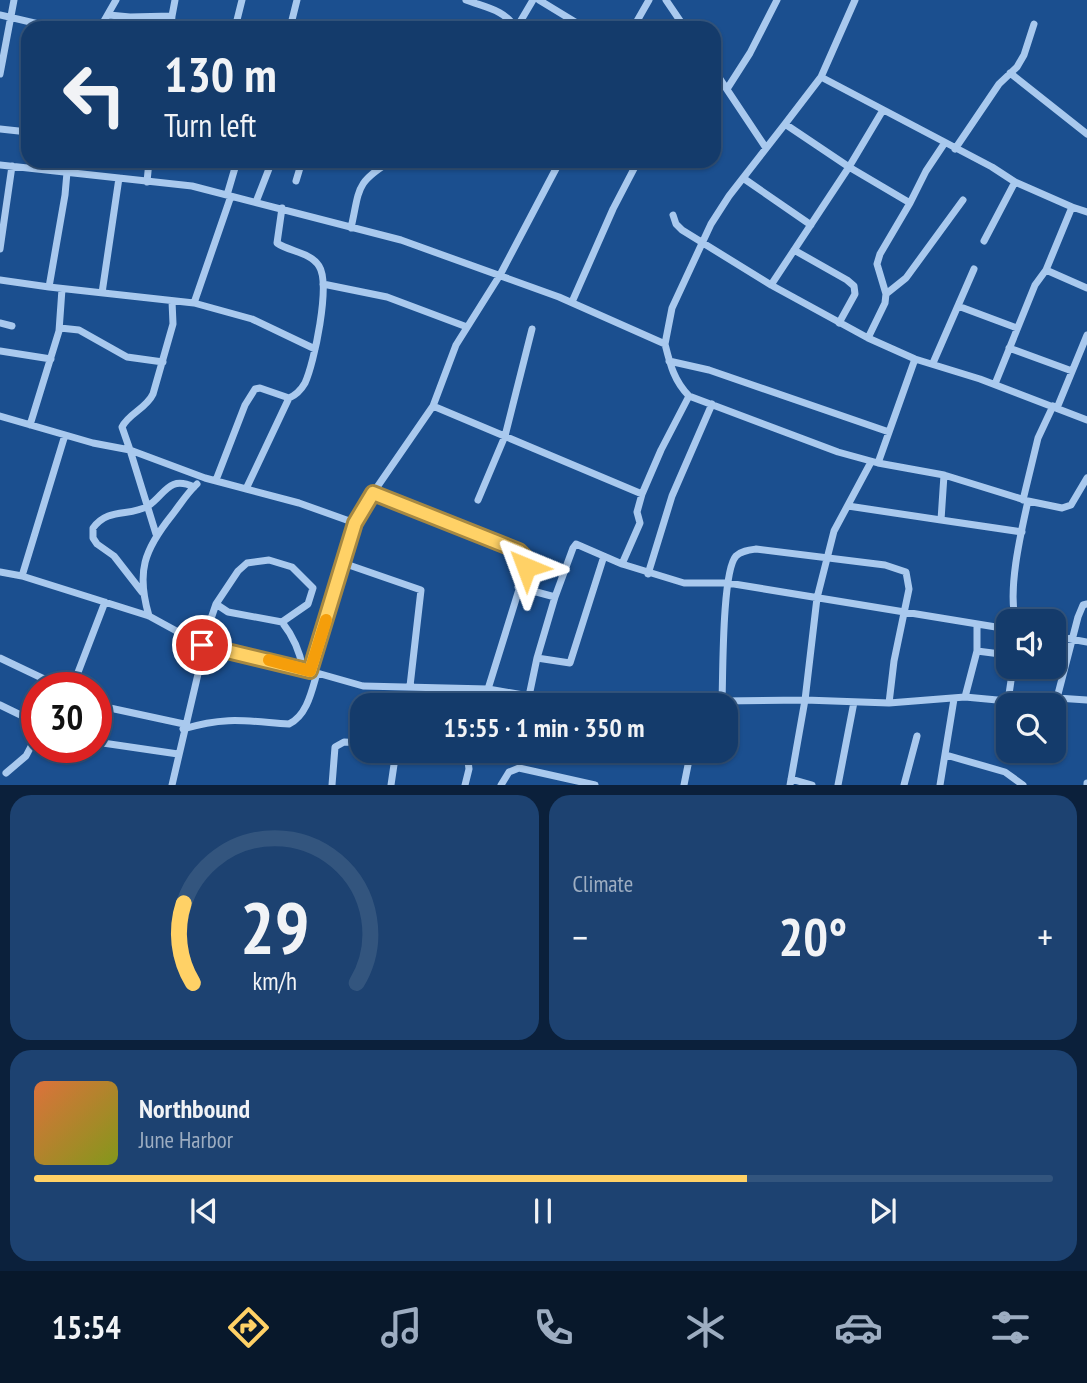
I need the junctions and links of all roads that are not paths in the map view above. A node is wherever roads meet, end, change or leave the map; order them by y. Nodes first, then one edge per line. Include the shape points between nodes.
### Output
1 (14, 0) edge
2 (116, 0) edge
3 (175, 0) edge
4 (242, 0) edge
5 (297, 0) edge
6 (466, 0) edge
7 (533, 0) edge
8 (539, 0) edge
9 (649, 0) edge
10 (666, 0) edge
11 (777, 0) edge
12 (855, 0) edge
13 (0, 15) edge
14 (109, 15) junction
15 (172, 16) junction
16 (11, 18) junction
17 (24, 21) edge
18 (105, 21) edge
19 (172, 21) edge
20 (237, 21) edge
21 (292, 21) edge
22 (509, 21) edge
23 (521, 21) edge
24 (574, 21) edge
25 (637, 21) edge
26 (680, 21) edge
27 (1034, 24) dead end
28 (1010, 73) junction
29 (0, 74) edge
30 (821, 77) junction
31 (721, 80) edge
32 (727, 89) junction
33 (883, 110) junction
34 (785, 124) junction
35 (0, 129) edge
36 (21, 131) edge
37 (1087, 134) edge
38 (944, 144) junction
39 (766, 148) junction
40 (955, 149) junction
41 (0, 165) edge
42 (12, 166) junction
43 (21, 167) edge
44 (849, 167) junction
45 (26, 168) edge
46 (67, 168) edge
47 (148, 168) edge
48 (235, 168) edge
49 (269, 168) edge
50 (300, 168) edge
51 (381, 168) edge
52 (556, 168) edge
53 (634, 168) edge
54 (67, 174) junction
55 (119, 178) junction
56 (743, 178) junction
57 (296, 181) dead end
58 (147, 182) junction
59 (1015, 182) junction
60 (229, 195) junction
61 (963, 200) dead end
62 (256, 202) junction
63 (910, 203) junction
64 (1072, 206) junction
65 (282, 208) junction
66 (1087, 212) edge
67 (673, 215) dead end
68 (811, 225) junction
69 (351, 228) junction
70 (984, 241) dead end
71 (704, 242) junction
72 (0, 249) edge
73 (794, 250) junction
74 (974, 270) dead end
75 (1046, 270) junction
76 (500, 275) junction
77 (0, 280) edge
78 (323, 285) junction
79 (771, 285) junction
80 (49, 287) junction
81 (1087, 288) edge
82 (62, 289) junction
83 (102, 293) junction
84 (886, 294) junction
85 (172, 301) junction
86 (572, 302) junction
87 (194, 303) junction
88 (958, 306) junction
89 (0, 323) edge
90 (839, 323) junction
91 (12, 326) dead end
92 (467, 327) junction
93 (60, 328) junction
94 (1017, 328) junction
95 (532, 329) dead end
96 (1087, 335) edge
97 (868, 338) junction
98 (665, 344) junction
99 (1009, 348) junction
100 (315, 349) junction
101 (1084, 350) edge
102 (0, 351) edge
103 (51, 359) junction
104 (915, 359) junction
105 (669, 361) junction
106 (163, 362) junction
107 (933, 363) junction
108 (1072, 371) junction
109 (995, 384) junction
110 (689, 396) junction
111 (289, 398) junction
112 (712, 404) junction
113 (433, 406) junction
114 (1055, 407) junction
115 (0, 416) edge
116 (1087, 420) edge
117 (30, 425) junction
118 (889, 432) junction
119 (65, 435) junction
120 (505, 436) junction
121 (130, 450) junction
122 (874, 462) junction
123 (944, 475) junction
124 (205, 478) junction
125 (1087, 478) edge
126 (216, 480) junction
127 (194, 487) junction
128 (246, 489) junction
129 (373, 493) junction
130 (642, 494) junction
131 (478, 500) dead end
132 (1026, 500) junction
133 (147, 506) junction
134 (848, 506) junction
135 (941, 520) junction
136 (355, 523) junction
137 (1022, 532) junction
138 (156, 534) junction
139 (604, 556) junction
140 (828, 557) junction
141 (343, 564) junction
142 (622, 564) junction
143 (0, 572) edge
144 (648, 574) junction
145 (22, 576) junction
146 (728, 583) junction
147 (518, 587) junction
148 (142, 592) junction
149 (555, 597) junction
150 (817, 598) junction
151 (105, 602) junction
152 (216, 604) junction
153 (1087, 604) edge
154 (1013, 609) edge
155 (904, 613) junction
156 (149, 616) junction
157 (282, 622) junction
158 (977, 625) junction
159 (996, 627) edge
160 (1066, 639) edge
161 (1073, 640) junction
162 (1087, 642) edge
163 (202, 645) junction
164 (976, 651) junction
165 (996, 654) edge
166 (0, 658) edge
167 (537, 659) junction
168 (310, 671) junction
169 (29, 672) edge
170 (78, 672) edge
171 (410, 686) junction
172 (488, 689) junction
173 (511, 693) edge
174 (530, 693) edge
175 (722, 693) edge
176 (1058, 693) edge
177 (965, 697) junction
178 (954, 699) junction
179 (1066, 699) edge
180 (805, 700) junction
181 (996, 700) edge
182 (1087, 700) edge
183 (738, 702) edge
184 (854, 702) junction
185 (889, 703) junction
186 (0, 705) edge
187 (112, 709) edge
188 (21, 715) edge
189 (184, 727) junction
190 (917, 737) dead end
191 (350, 742) edge
192 (112, 744) edge
193 (178, 754) junction
194 (946, 755) junction
195 (21, 760) edge
196 (394, 763) edge
197 (468, 763) edge
198 (688, 763) edge
199 (6, 773) dead end
200 (1013, 781) edge
201 (791, 782) edge
202 (172, 785) edge
203 (332, 785) edge
204 (391, 785) edge
205 (465, 785) edge
206 (500, 785) edge
207 (595, 785) edge
208 (684, 785) edge
209 (812, 785) edge
210 (838, 785) edge
211 (904, 785) edge
212 (940, 785) edge
213 (1023, 785) edge

1 - 16 street
2 - 14 street
3 - 15 street
4 - 20 street
5 - 21 street
6 - 22 street
7 - 23 street
8 - 24 street
9 - 25 street
10 - 26 street
11 - 32 street
12 - 30 street
13 - 16 street
14 - 15 street
14 - 18 street
15 - 19 street
16 - 17 street
16 - 29 street
27 - 28 street via 1024,55
28 - 37 street
28 - 40 street
30 - 33 street
30 - 34 street
31 - 32 street
32 - 39 street
33 - 38 street
33 - 44 street
34 - 39 street
34 - 44 street
35 - 36 street
38 - 40 street
38 - 63 street
39 - 56 street
40 - 59 street
41 - 42 street
42 - 43 street
42 - 72 street
44 - 63 street
44 - 68 street
45 - 54 street
46 - 54 street
47 - 58 street
48 - 60 street
49 - 62 street
50 - 57 street
51 - 69 street via 360,187
52 - 76 street
53 - 86 street
54 - 55 street
54 - 80 street
55 - 58 street
55 - 83 street
56 - 68 street
56 - 71 street
58 - 60 street
59 - 64 street
59 - 70 street
60 - 62 street
60 - 87 street
61 - 84 street via 906,278
62 - 65 street
63 - 84 street via 877,264
64 - 66 street
64 - 75 street
65 - 69 street
65 - 78 street via 277,243 313,259 321,270
67 - 71 street via 682,230
68 - 73 street
69 - 76 street via 401,240
71 - 79 street
71 - 98 street via 672,308
73 - 79 street
73 - 90 street via 854,286 855,294
74 - 88 street
75 - 81 street
75 - 94 street
76 - 86 street
76 - 92 street
77 - 80 street
78 - 92 street via 387,298
78 - 100 street
79 - 90 street
80 - 82 street
82 - 83 street
82 - 93 street
83 - 85 street
84 - 97 street
85 - 87 street
85 - 106 street via 173,324
86 - 98 street
87 - 100 street via 252,319
88 - 94 street
88 - 107 street
89 - 91 street
90 - 97 street
92 - 113 street
93 - 103 street
93 - 106 street via 79,330 127,357
94 - 99 street
95 - 120 street
96 - 101 street
97 - 104 street
98 - 105 street
99 - 108 street
99 - 109 street
100 - 111 street via 304,384
101 - 108 street
102 - 103 street
103 - 117 street
104 - 107 street
104 - 118 street
105 - 110 street via 678,384
105 - 118 street via 709,369
106 - 121 street via 151,400 122,427
107 - 109 street
108 - 114 street
109 - 114 street
110 - 112 street
110 - 130 street
111 - 126 street via 255,388
111 - 128 street
112 - 122 street
112 - 144 street via 672,496
113 - 120 street
113 - 129 street
114 - 116 street
114 - 132 street via 1038,438
115 - 117 street
117 - 119 street
118 - 122 street
119 - 121 street
119 - 145 street
120 - 130 street
120 - 131 street
121 - 124 street
121 - 133 street
122 - 123 street
122 - 134 street
123 - 132 street
123 - 135 street
124 - 126 street
124 - 127 street
125 - 132 street via 1071,505 1062,508
126 - 128 street
127 - 133 street via 186,483 170,486
127 - 138 street
128 - 136 street
129 - 136 street
129 - 147 street via 524,554 526,567
130 - 142 street via 637,513 640,523
132 - 137 street
133 - 138 street
133 - 148 street via 107,515 92,531 97,544 114,556
134 - 135 street
134 - 140 street via 834,531
135 - 137 street
136 - 141 street
137 - 154 street
138 - 148 street via 143,569
139 - 142 street
139 - 149 street via 574,545
139 - 167 street via 570,663
140 - 146 street via 748,550 736,556
140 - 150 street
140 - 155 street via 906,572 909,589
141 - 168 street
141 - 171 street via 422,592
142 - 144 street
143 - 145 street
144 - 146 street via 684,583
145 - 151 street
146 - 150 street
146 - 175 street
147 - 149 street
147 - 172 street
148 - 156 street
149 - 167 street
150 - 155 street
150 - 180 street
151 - 156 street
151 - 170 street
152 - 157 street via 228,612
152 - 157 street via 247,563 269,561 292,567 313,588 308,604
152 - 163 street
153 - 161 street via 1081,608
155 - 158 street
155 - 185 street
156 - 163 street
157 - 168 street
158 - 159 street
158 - 164 street
160 - 161 street
161 - 162 street
161 - 176 street
163 - 168 street
163 - 189 street
164 - 165 street
164 - 177 street
166 - 169 street
167 - 174 street
168 - 171 street via 363,686
168 - 189 street via 300,717 289,724 243,719
171 - 172 street
172 - 173 street
177 - 178 street
177 - 181 street
178 - 185 street
178 - 194 street
179 - 182 street
180 - 183 street
180 - 184 street
180 - 201 street
184 - 185 street
184 - 210 street
186 - 188 street
187 - 189 street
189 - 193 street
190 - 211 street
191 - 203 street via 335,747
192 - 193 street
193 - 202 street
194 - 200 street via 1005,772
194 - 212 street
195 - 199 street
196 - 204 street
197 - 205 street
198 - 208 street
200 - 213 street
201 - 209 street
206 - 207 street via 509,772 519,768

